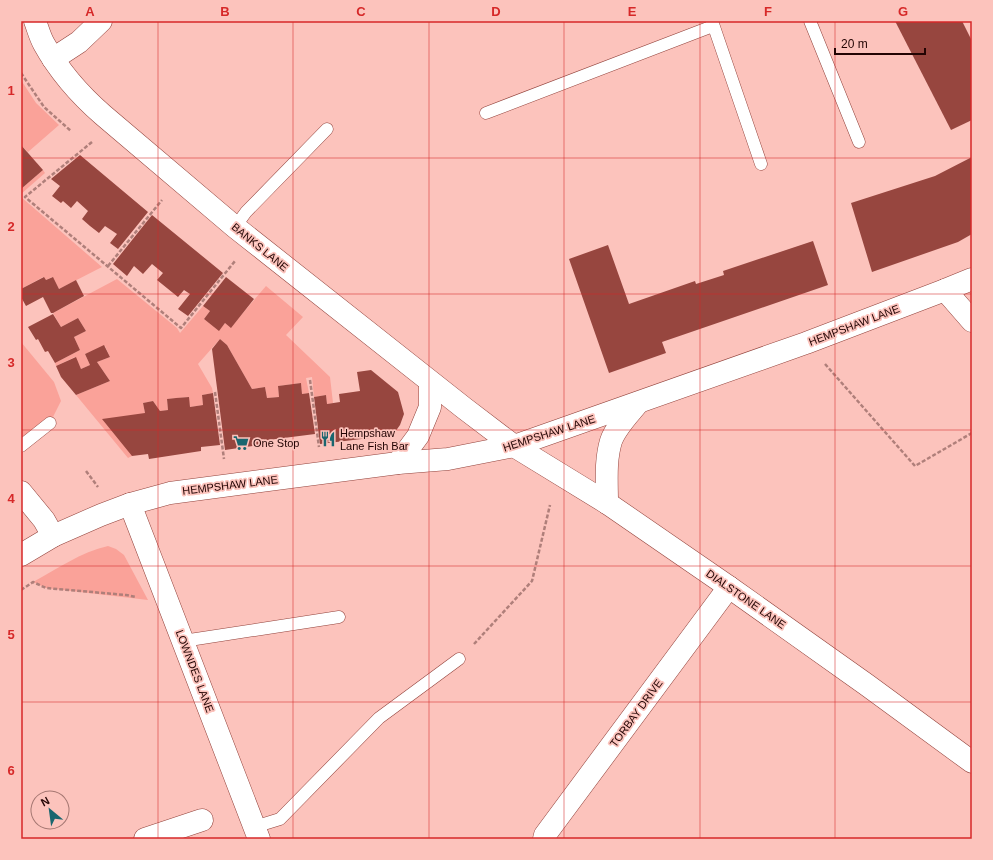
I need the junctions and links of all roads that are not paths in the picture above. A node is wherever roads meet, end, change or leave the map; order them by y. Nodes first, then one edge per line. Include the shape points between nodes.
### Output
1 (35, 21) edge
2 (101, 21) edge
3 (810, 21) edge
4 (712, 23) edge
5 (53, 59) junction
6 (486, 113) dead end
7 (327, 129) dead end
8 (859, 142) dead end
9 (761, 164) dead end
10 (235, 227) junction
11 (972, 279) edge
12 (945, 290) junction
13 (972, 321) edge
14 (430, 382) junction
15 (638, 403) junction
16 (50, 423) dead end
17 (21, 446) edge
18 (514, 446) junction
19 (398, 463) junction
20 (21, 492) edge
21 (606, 502) junction
22 (130, 504) junction
23 (54, 536) junction
24 (21, 555) edge
25 (729, 587) junction
26 (338, 617) dead end
27 (184, 641) junction
28 (459, 659) road end
29 (972, 762) edge
30 (202, 820) dead end
31 (257, 833) edge
32 (145, 839) edge
33 (544, 839) edge

1 - 5 street, BANKS LANE
2 - 5 street via 79,42
3 - 8 lane
4 - 6 lane
4 - 9 lane
5 - 10 street, BANKS LANE via 99,112
7 - 10 lane via 246,212
10 - 14 street, BANKS LANE
11 - 12 street, HEMPSHAW LANE
12 - 13 street
12 - 15 street, HEMPSHAW LANE
14 - 18 street, BANKS LANE
14 - 19 street via 430,407 418,436
15 - 18 street, HEMPSHAW LANE
15 - 21 street via 612,440 606,463
16 - 17 lane
18 - 19 street, HEMPSHAW LANE via 448,459
18 - 21 street, DIALSTONE LANE
19 - 22 street, HEMPSHAW LANE via 170,493
20 - 23 street
21 - 25 street, DIALSTONE LANE
22 - 23 street, HEMPSHAW LANE
22 - 27 street, LOWNDES LANE
23 - 24 street, HEMPSHAW LANE
25 - 29 street, DIALSTONE LANE
25 - 33 street, TORBAY DRIVE
26 - 27 lane
27 - 31 street, LOWNDES LANE
28 - 31 lane via 379,718 280,819
30 - 32 street

